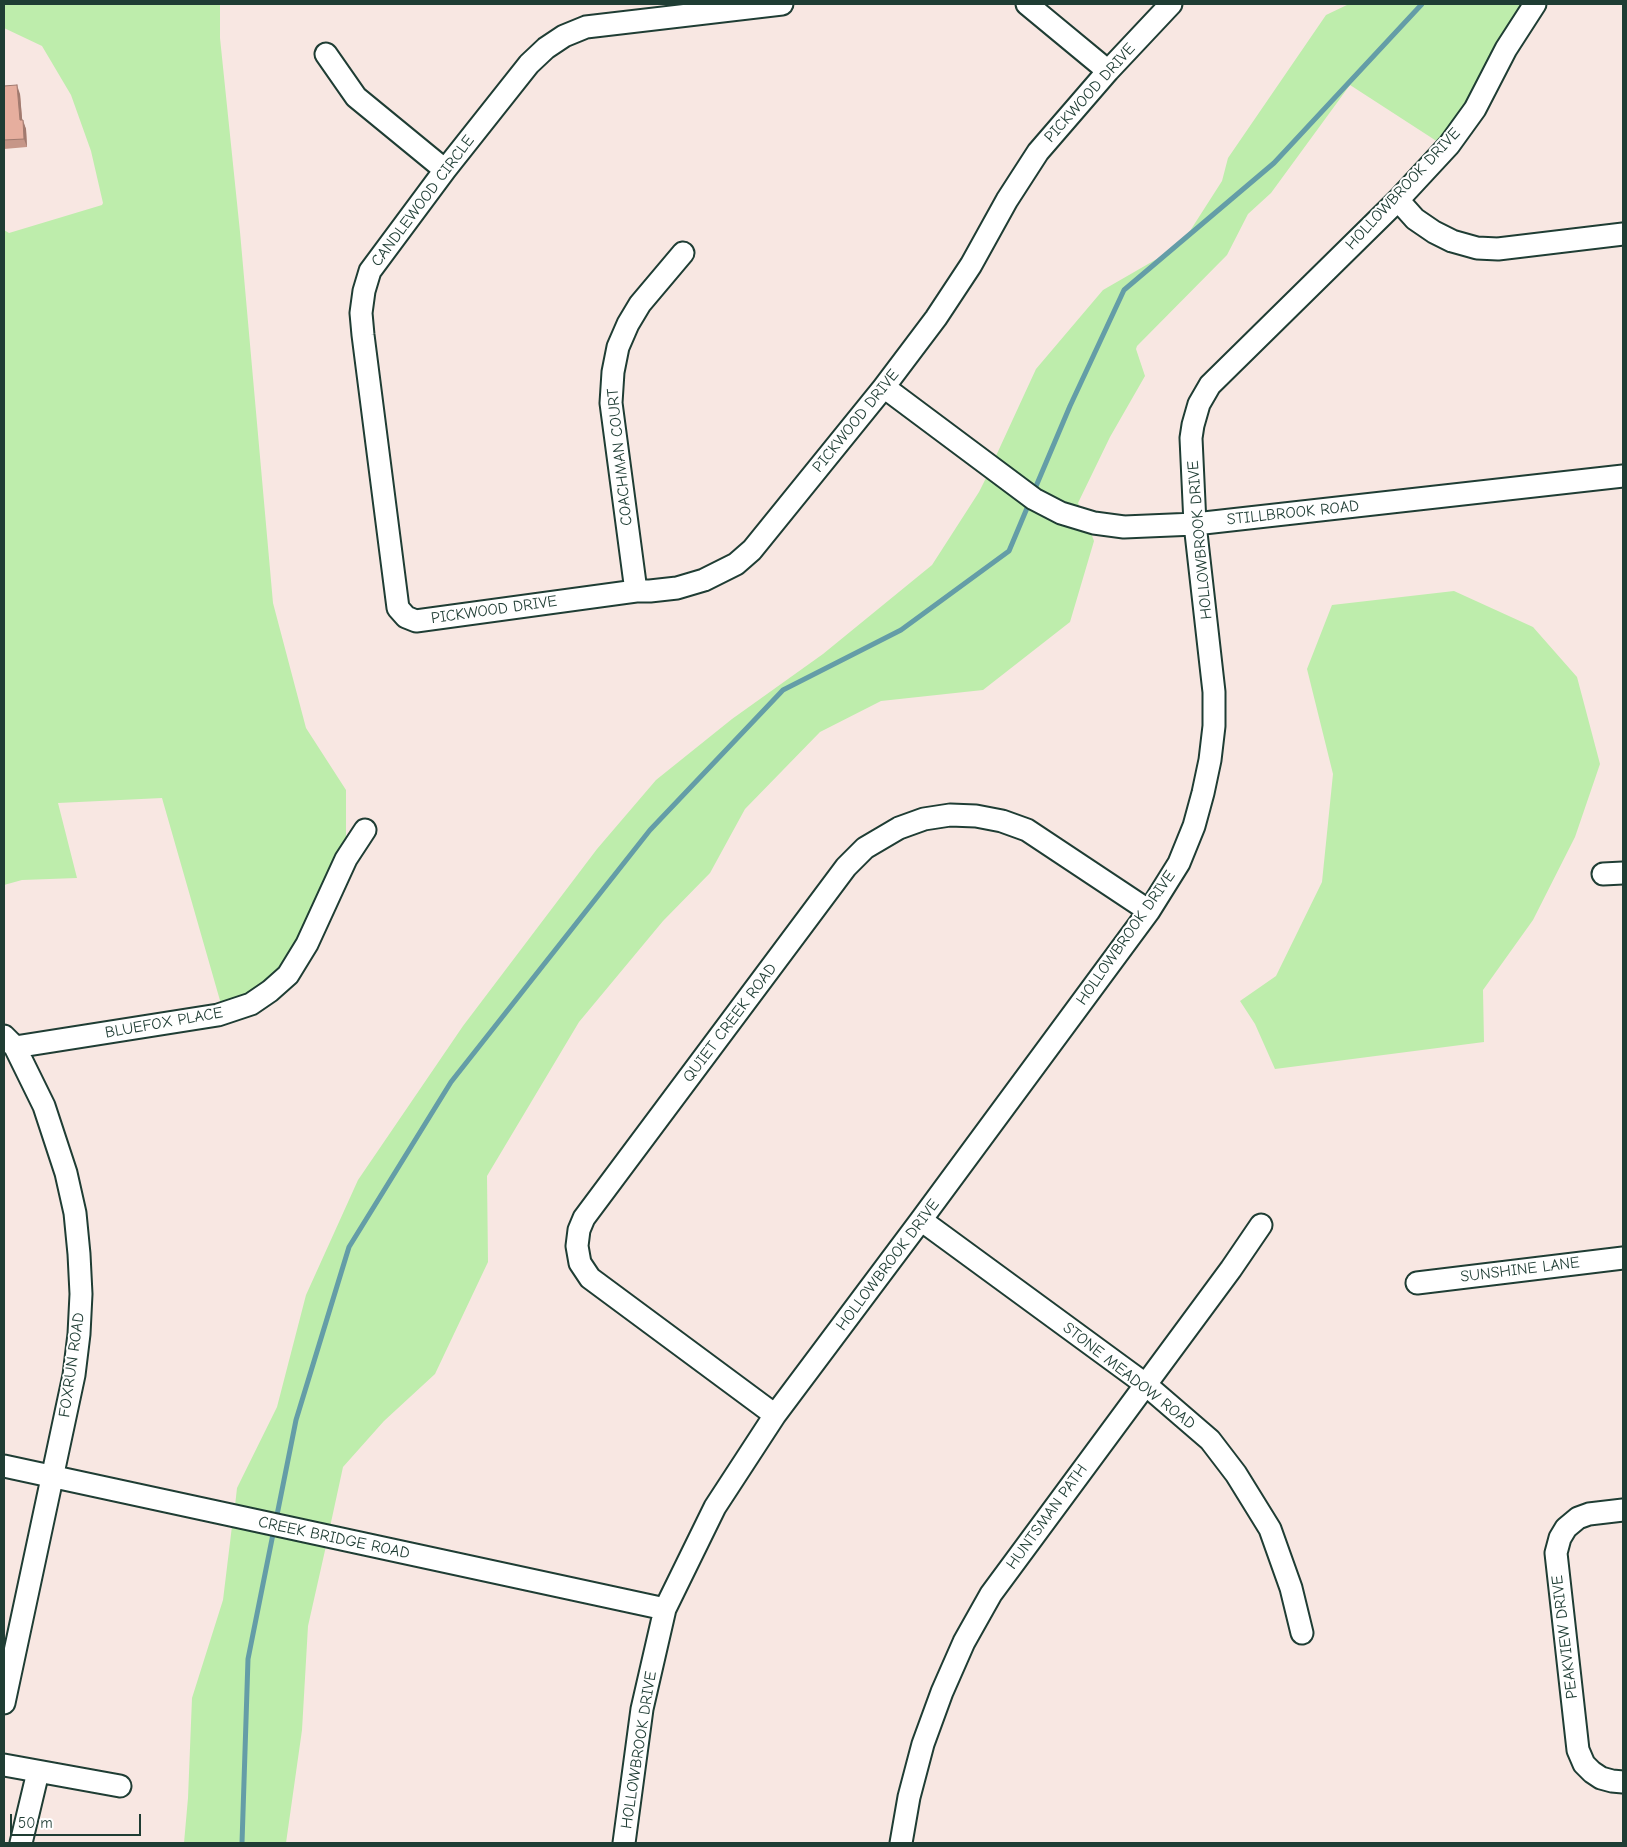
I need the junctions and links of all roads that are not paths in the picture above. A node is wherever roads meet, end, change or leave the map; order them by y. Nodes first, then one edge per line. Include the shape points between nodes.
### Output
1 (782, 4) edge
2 (1027, 4) edge
3 (1171, 4) edge
4 (1535, 4) edge
5 (326, 54) dead end
6 (1108, 71) junction
7 (445, 170) junction
8 (1398, 200) junction
9 (1623, 234) edge
10 (683, 253) dead end
11 (884, 387) junction
12 (1623, 476) edge
13 (1196, 524) junction
14 (636, 591) junction
15 (406, 617) joint
16 (366, 830) dead end
17 (1148, 911) junction
18 (9, 1042) edge
19 (921, 1220) junction
20 (1261, 1224) dead end
21 (1623, 1258) edge
22 (1417, 1283) dead end
23 (1145, 1384) junction
24 (775, 1415) junction
25 (4, 1466) edge
26 (53, 1477) junction
27 (1623, 1510) edge
28 (665, 1609) junction
29 (1302, 1633) dead end
30 (4, 1703) edge
31 (4, 1765) edge
32 (38, 1772) junction
33 (1623, 1782) edge
34 (120, 1786) dead end
35 (21, 1843) edge
36 (624, 1843) edge
37 (901, 1843) edge

1 - 7 street, CANDLEWOOD CIRCLE via 586,28 564,36 529,64
2 - 6 street
3 - 6 street, PICKWOOD DRIVE
4 - 8 street, HOLLOWBROOK DRIVE via 1506,49 1475,109 1449,145
5 - 7 street via 356,97
6 - 11 street, PICKWOOD DRIVE via 1038,152 941,311
7 - 15 street, CANDLEWOOD CIRCLE via 370,271 361,313 398,608
8 - 9 street via 1415,219 1434,232 1477,248 1498,249
8 - 13 street, HOLLOWBROOK DRIVE via 1210,384 1199,404 1191,438
10 - 14 street, COACHMAN COURT via 640,304 628,324 618,347 613,372 611,403
11 - 13 street, STILLBROOK ROAD via 1034,499 1061,514 1094,524 1124,527
11 - 14 street, PICKWOOD DRIVE via 752,550 736,564 704,580 677,588
12 - 13 street, STILLBROOK ROAD
13 - 17 street, HOLLOWBROOK DRIVE via 1214,692 1210,760 1194,826 1179,863
14 - 15 street, PICKWOOD DRIVE via 416,621
16 - 18 street, BLUEFOX PLACE via 346,859 307,944 288,975 250,1004 218,1016
17 - 19 street, HOLLOWBROOK DRIVE
17 - 24 street, QUIET CREEK ROAD via 1027,830 1002,821 950,815 924,819 899,828 865,848 846,866 584,1218 577,1246 580,1263 590,1278
18 - 26 street, FOXRUN ROAD via 44,1106 66,1173 79,1254 79,1334
19 - 23 street, STONE MEADOW ROAD
19 - 24 street, HOLLOWBROOK DRIVE
20 - 23 street, HUNTSMAN PATH
21 - 22 street, SUNSHINE LANE
23 - 29 street, STONE MEADOW ROAD via 1210,1440 1236,1474 1270,1529 1292,1588
23 - 37 street, HUNTSMAN PATH via 991,1594 964,1642 923,1744
24 - 28 street, HOLLOWBROOK DRIVE via 714,1507
25 - 26 street, CREEK BRIDGE ROAD
26 - 28 street, CREEK BRIDGE ROAD
26 - 30 street, FOXRUN ROAD
27 - 33 street, PEAKVIEW DRIVE via 1578,1518 1563,1533 1556,1553 1578,1750 1592,1772 1601,1778
28 - 36 street, HOLLOWBROOK DRIVE via 642,1709
31 - 32 street
32 - 34 street
32 - 35 street

